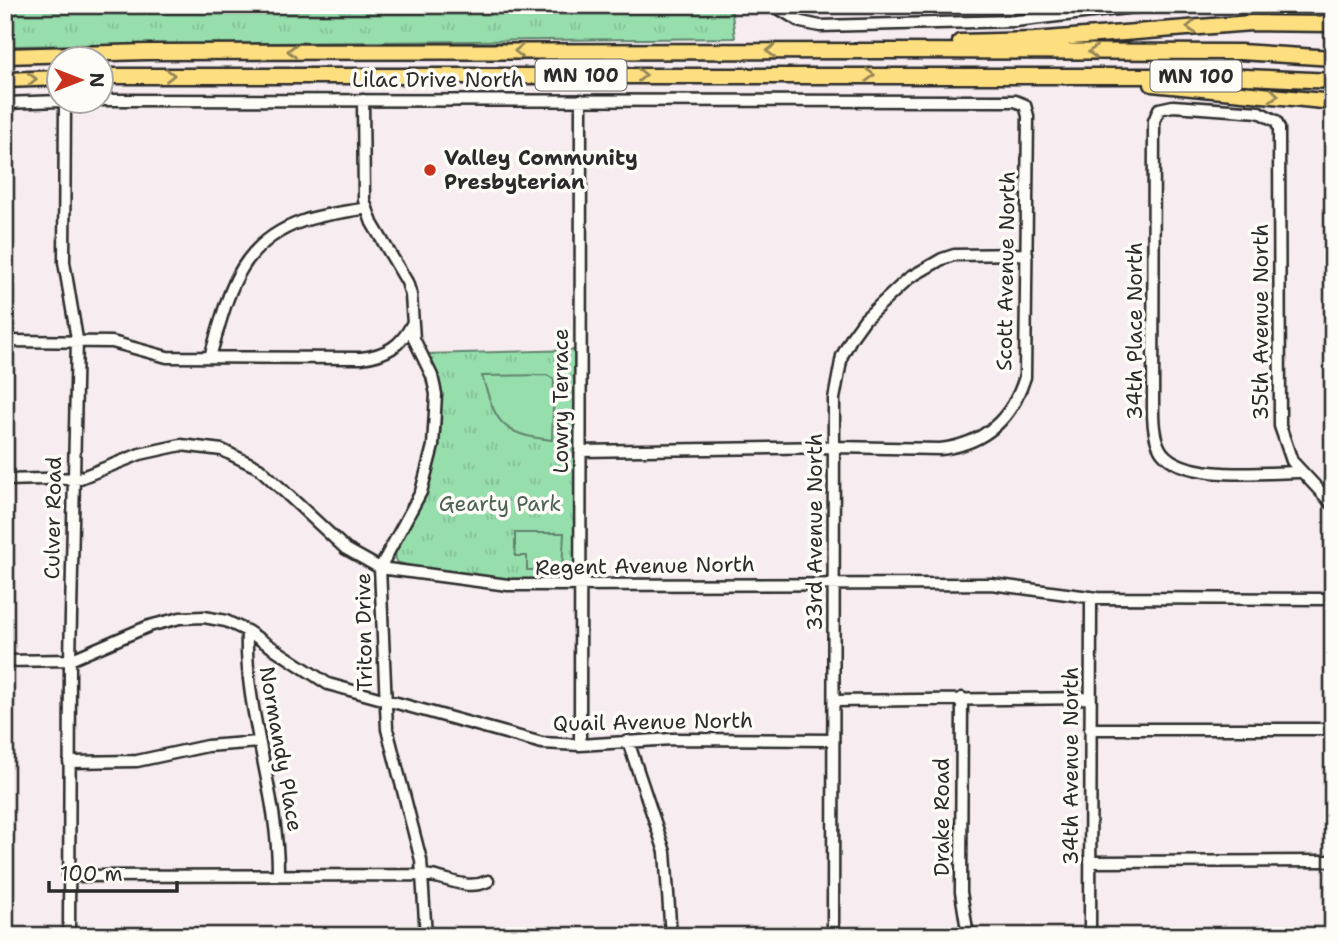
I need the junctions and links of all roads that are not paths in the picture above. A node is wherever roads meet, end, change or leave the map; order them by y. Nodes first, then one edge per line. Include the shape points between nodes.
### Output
1 (773, 5) edge
2 (1152, 5) edge
3 (1333, 24) edge
4 (888, 51) junction
5 (5, 56) edge
6 (1333, 58) edge
7 (116, 76) edge
8 (1060, 76) junction
9 (46, 79) edge
10 (5, 80) edge
11 (1333, 81) edge
12 (116, 100) edge
13 (363, 100) junction
14 (581, 100) junction
15 (46, 102) edge
16 (1333, 102) edge
17 (5, 103) edge
18 (1025, 105) joint
19 (65, 116) edge
20 (1276, 121) joint
21 (366, 208) junction
22 (1027, 254) junction
23 (412, 323) junction
24 (5, 341) edge
25 (76, 342) junction
26 (210, 357) junction
27 (835, 447) junction
28 (580, 451) junction
29 (1299, 472) junction
30 (73, 479) junction
31 (5, 480) edge
32 (1333, 505) edge
33 (380, 568) junction
34 (834, 584) junction
35 (579, 585) junction
36 (1091, 597) junction
37 (1333, 599) edge
38 (247, 631) junction
39 (70, 660) junction
40 (5, 661) edge
41 (962, 698) junction
42 (1090, 698) junction
43 (384, 701) junction
44 (834, 701) junction
45 (1090, 729) junction
46 (1333, 729) edge
47 (833, 740) junction
48 (628, 741) junction
49 (259, 742) junction
50 (580, 745) junction
51 (68, 762) junction
52 (1333, 861) edge
53 (1090, 862) junction
54 (278, 874) junction
55 (423, 874) junction
56 (68, 876) junction
57 (488, 881) dead end
58 (69, 936) edge
59 (426, 936) edge
60 (671, 936) edge
61 (833, 936) edge
62 (968, 936) edge
63 (1090, 936) edge

1 - 2 street via 801,22 820,26 1015,21
3 -> 4 highway via 1251,23
4 -> 5 highway, MN 100 via 147,51
6 -> 4 highway, MN 100 via 1240,52
7 -> 8 highway, MN 100
8 - 11 highway, MN 100
8 -> 16 highway
10 -> 9 highway
12 - 13 street, Lilac Drive North
13 - 14 street, Lilac Drive North
13 - 21 street, Triton Drive
14 - 18 street, Lilac Drive North via 1002,101
14 - 28 street, Lowry Terrace
15 - 17 street
18 - 22 street, Scott Avenue North
19 - 25 street, Culver Road via 64,262
20 - 29 street, 35th Avenue North via 1280,136 1280,426
20 - 29 street, 34th Place North via 1259,112 1159,109 1154,121 1153,410 1162,452 1184,468
21 - 23 street, Triton Drive via 407,282
21 - 26 street via 304,220 268,238 253,252 232,286
22 - 27 street, 33rd Avenue North via 965,254 942,259 909,278 872,311 852,337 836,377
22 - 27 street, Scott Avenue North via 1025,377 1001,422 981,438 957,447
23 - 26 street via 397,345 375,357
23 - 33 street, Triton Drive via 432,376 436,426 421,492
24 - 25 street
25 - 26 street via 112,342 167,357
25 - 30 street, Culver Road
27 - 28 street, Scott Avenue North
27 - 34 street, 33rd Avenue North
28 - 35 street, Lowry Terrace
29 - 32 street, 35th Avenue North
30 - 31 street, Regent Avenue North
30 - 33 street, Regent Avenue North via 160,448 181,445 222,450 268,475 346,550
30 - 39 street, Culver Road
33 - 35 street, Regent Avenue North via 508,585
33 - 43 street, Triton Drive
34 - 35 street, Regent Avenue North
34 - 36 street, Regent Avenue North via 991,584
34 - 44 street, 33rd Avenue North
35 - 50 street, Lowry Terrace
36 - 37 street, Regent Avenue North
36 - 42 street, 34th Avenue North
38 - 39 street, Quail Avenue North via 216,619 180,618 149,626
38 - 43 street, Quail Avenue North via 320,680
38 - 49 street, Normandy Place via 246,666
39 - 40 street, Quail Avenue North
39 - 51 street, Culver Road
41 - 42 street
41 - 44 street
41 - 62 street, Drake Road via 961,892
42 - 45 street, 34th Avenue North
43 - 50 street, Quail Avenue North via 542,743
43 - 55 street, Triton Drive
44 - 47 street, 33rd Avenue North
45 - 46 street
45 - 53 street, 34th Avenue North
47 - 48 street, Quail Avenue North
47 - 61 street, 33rd Avenue North
48 - 50 street, Quail Avenue North
48 - 60 street via 665,852
49 - 51 street via 207,746 137,761
49 - 54 street, Normandy Place via 275,820
51 - 56 street, Culver Road
52 - 53 street
53 - 63 street, 34th Avenue North
54 - 55 street
54 - 56 street
55 - 57 street via 468,887
55 - 59 street, Triton Drive
56 - 58 street, Culver Road

